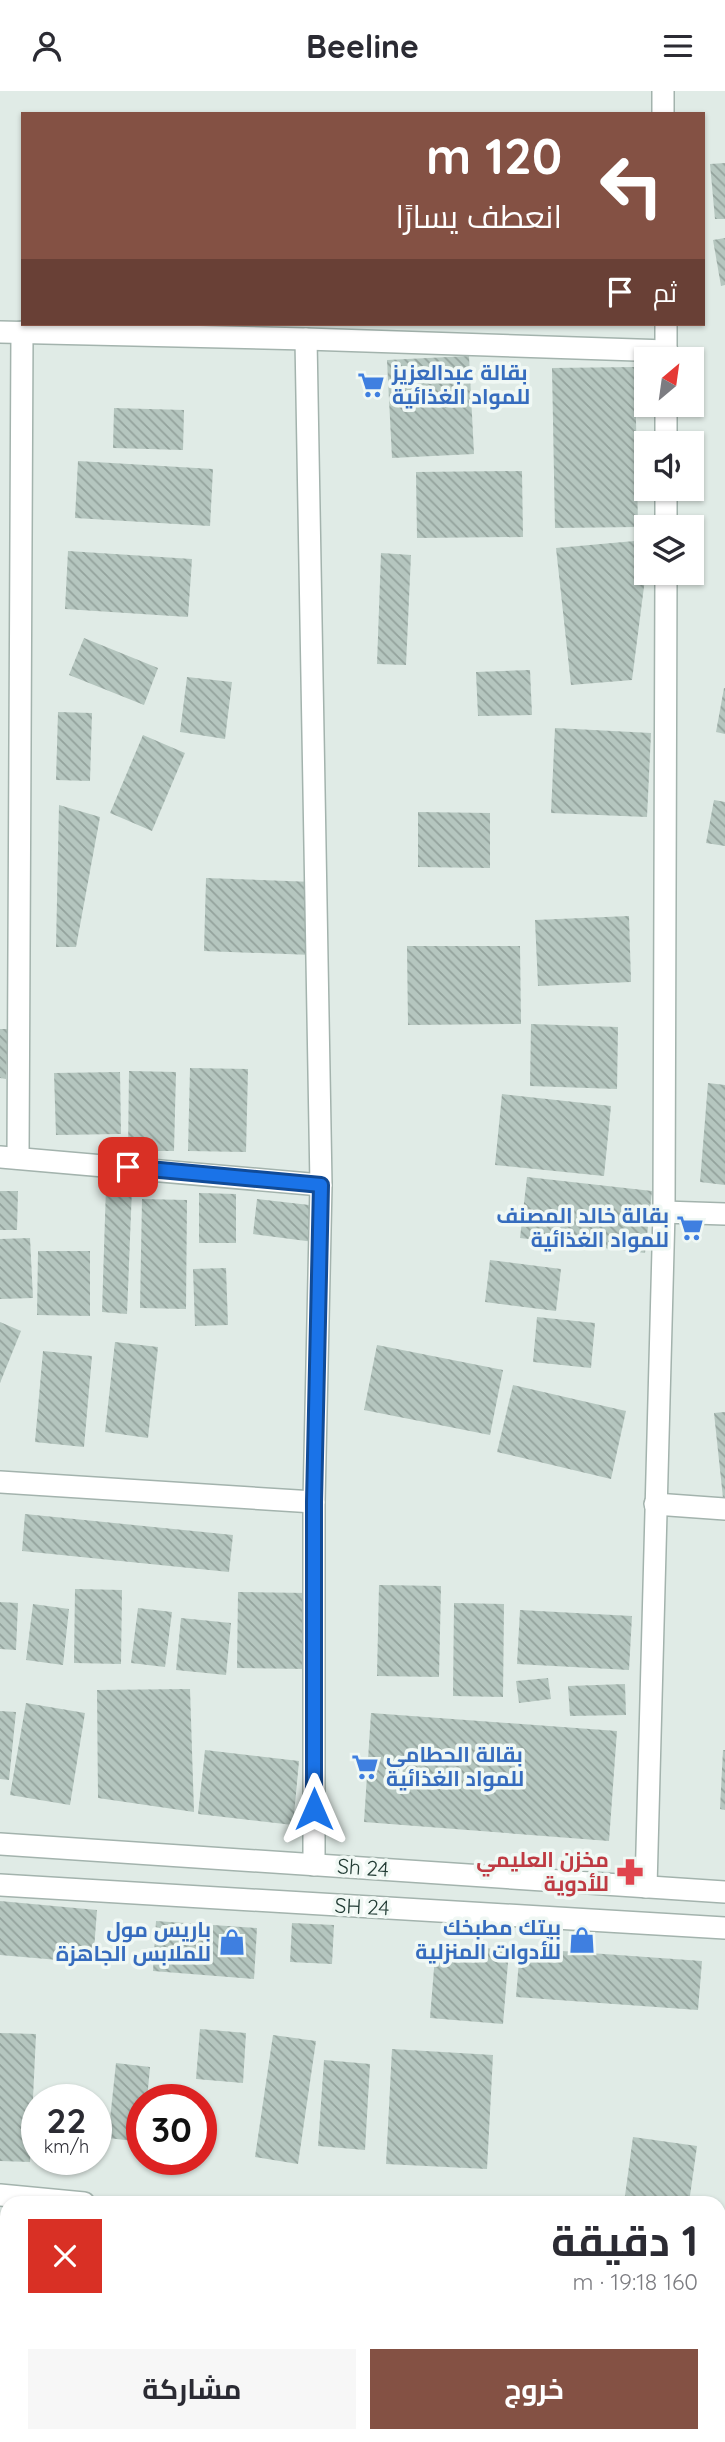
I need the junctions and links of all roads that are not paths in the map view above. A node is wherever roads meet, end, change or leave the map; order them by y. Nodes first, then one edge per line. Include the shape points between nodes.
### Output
1 (663, 91) edge
2 (663, 112) edge
3 (666, 326) edge
4 (22, 332) junction
5 (0, 333) edge
6 (306, 339) junction
7 (667, 347) edge
8 (634, 354) edge
9 (666, 585) edge
10 (9, 1157) edge
11 (321, 1185) junction
12 (664, 1212) junction
13 (725, 1214) edge
14 (0, 1482) edge
15 (314, 1502) junction
16 (655, 1504) junction
17 (725, 1509) edge
18 (0, 1844) edge
19 (314, 1865) junction
20 (0, 1885) edge
21 (646, 1887) junction
22 (725, 1892) edge
23 (725, 1928) edge

1 - 2 street
3 - 7 street
4 - 5 street
4 - 6 street
4 - 10 street
6 - 8 street
6 - 11 street
9 - 12 street
10 - 11 street
11 - 15 street
12 - 13 street
12 - 16 street
14 - 15 street
15 - 19 street
16 - 17 street
16 - 21 street
18 - 19 street, Sh 24
19 - 21 street, Sh 24
20 - 23 street, SH 24
21 - 22 street, Sh 24

